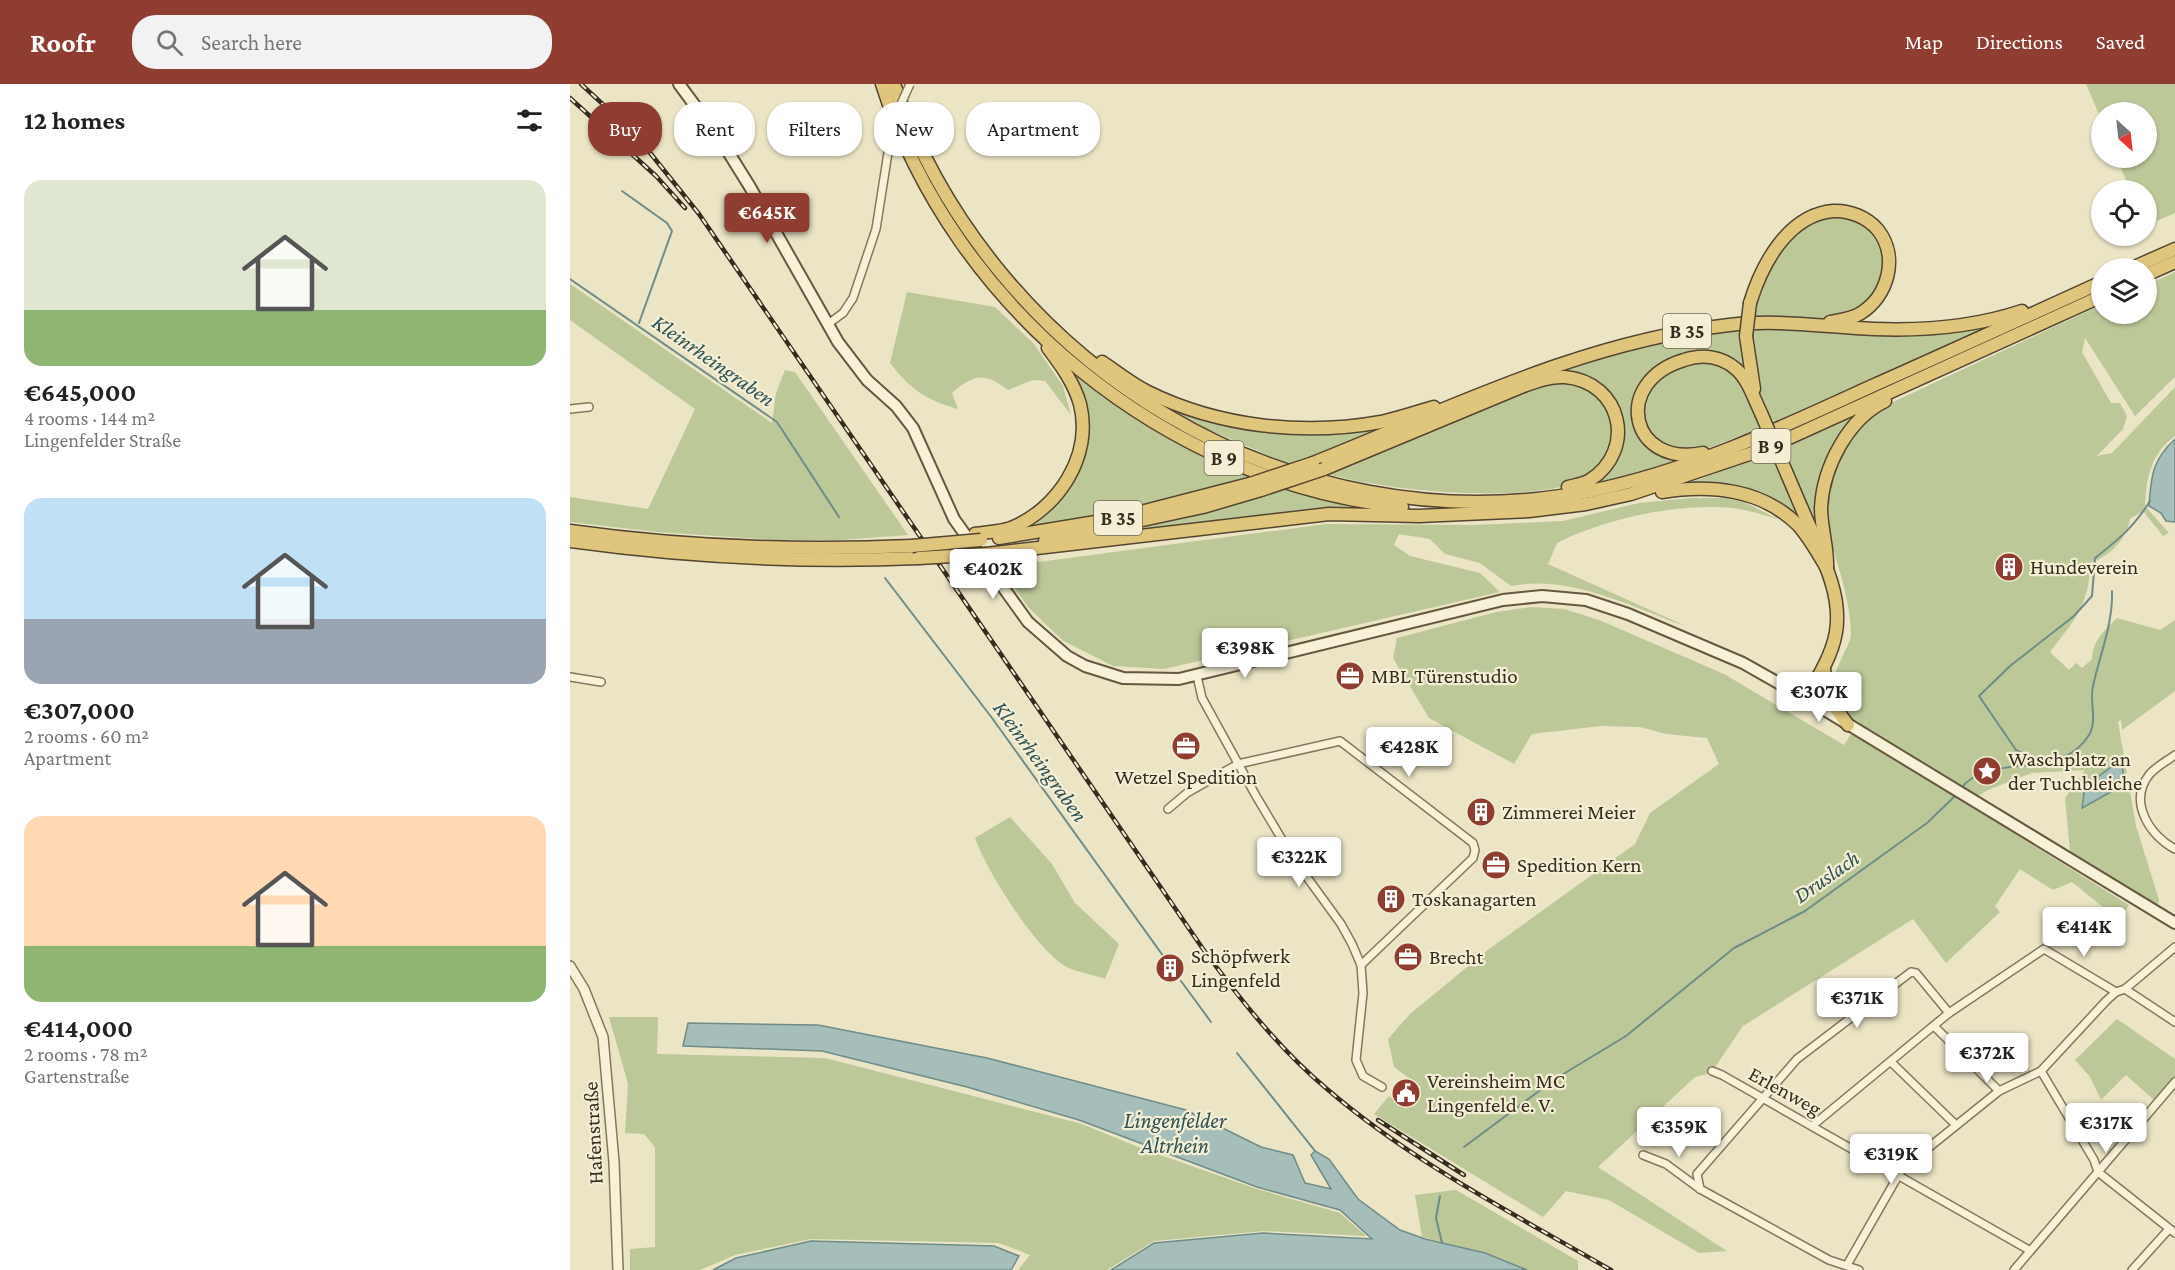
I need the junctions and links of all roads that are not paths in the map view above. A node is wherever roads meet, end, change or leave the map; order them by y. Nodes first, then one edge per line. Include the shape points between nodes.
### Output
1 (679, 84) edge
2 (882, 84) edge
3 (894, 84) edge
4 (910, 84) edge
5 (2175, 249) edge
6 (2155, 258) edge
7 (2175, 262) edge
8 (2157, 270) edge
9 (2091, 286) edge
10 (2091, 287) edge
11 (2091, 301) edge
12 (828, 324) junction
13 (1815, 324) junction
14 (1031, 325) junction
15 (1072, 348) junction
16 (1907, 385) junction
17 (1476, 395) junction
18 (589, 407) dead end
19 (570, 409) edge
20 (1761, 413) junction
21 (1748, 442) junction
22 (1318, 466) junction
23 (1631, 494) junction
24 (1528, 498) junction
25 (1451, 513) junction
26 (570, 531) edge
27 (570, 541) edge
28 (982, 544) junction
29 (1827, 568) junction
30 (1824, 668) junction
31 (1197, 676) junction
32 (570, 677) edge
33 (601, 682) dead end
34 (1805, 698) junction
35 (1848, 725) junction
36 (2175, 755) edge
37 (1238, 764) junction
38 (1168, 809) dead end
39 (2175, 849) edge
40 (2175, 923) edge
41 (2175, 947) edge
42 (1361, 965) junction
43 (570, 966) edge
44 (2125, 990) junction
45 (2116, 992) junction
46 (1949, 1013) junction
47 (2175, 1022) edge
48 (1934, 1026) junction
49 (1891, 1062) junction
50 (1712, 1071) dead end
51 (2042, 1071) junction
52 (2175, 1082) edge
53 (1382, 1087) dead end
54 (1999, 1091) junction
55 (1764, 1099) junction
56 (1812, 1125) junction
57 (1956, 1125) junction
58 (1642, 1155) dead end
59 (2098, 1172) junction
60 (1898, 1175) junction
61 (1700, 1189) junction
62 (2172, 1231) edge
63 (2029, 1250) junction
64 (1847, 1265) junction
65 (618, 1270) edge
66 (1859, 1270) edge
67 (2015, 1270) edge
68 (2132, 1270) edge

1 - 12 main road via 750,187
2 - 14 highway, B 9 via 900,133 934,198 975,260
3 - 15 highway, B 9 via 911,130 957,214 1018,295
4 - 12 street, bridge via 897,112 876,229 853,298 843,313
5 - 6 highway
7 - 8 highway
9 - 13 highway via 2012,314 1948,328 1874,329
10 - 21 highway, B 9
11 - 16 highway, B 9
12 - 31 main road via 850,360 909,423 954,519 1039,635 1085,666 1123,678 1153,681
13 - 17 highway, B 35 via 1731,324 1665,334 1606,348
13 - 20 highway, bridge via 1860,314 1881,293 1889,274 1884,240 1876,229 1844,210 1818,212 1804,219 1777,246 1756,285 1746,336
14 - 25 highway, B 9 via 1121,401 1218,455 1266,476 1317,491 1388,506
14 - 28 highway via 1071,381 1082,418 1080,449 1072,472 1055,499 1036,515
15 - 17 highway via 1086,352 1164,399 1209,414 1268,426 1298,428 1383,421
15 - 24 highway, B 9 via 1169,418 1278,468 1396,495 1481,501
16 - 23 highway, B 9 via 1736,461
16 - 29 highway via 1852,428 1833,458 1821,510
17 - 22 highway, B 35
18 - 19 street
20 - 21 highway via 1736,369 1712,357 1692,357 1668,364 1644,385 1638,400 1639,422 1654,445 1669,454 1688,456
20 - 29 highway, bridge
21 - 24 highway, B 9 via 1660,474 1587,491
22 - 24 highway via 1542,380 1564,377 1589,383 1608,399 1617,417 1613,458 1589,482
22 - 28 highway, B 35, bridge via 1257,487
23 - 25 highway, B 9 via 1557,508
23 - 29 highway via 1692,487 1727,490 1763,500 1799,526
25 - 28 highway via 1329,514
26 - 28 highway, B 35, bridge via 742,548
27 - 28 highway, bridge via 768,560 919,558
29 - 30 highway via 1836,593 1838,619 1835,643
30 - 34 highway
30 - 35 highway via 1828,698
31 - 34 main road via 1503,600 1542,596 1586,600 1628,614 1743,663
31 - 37 street via 1202,698
32 - 33 street
34 - 35 main road
35 - 40 main road
36 - 39 street via 2148,775 2141,800 2144,817 2156,837
37 - 38 street via 1187,793
37 - 42 street via 1297,864 1341,924
37 - 42 street via 1340,741 1473,843 1473,858
41 - 44 street
42 - 53 street via 1356,1060 1363,1076
43 - 65 street, Hafenstraße via 584,989 603,1037
44 - 45 street
44 - 47 street
45 - 46 street via 2044,949
45 - 51 street
46 - 48 street
46 - 55 street via 1911,972 1797,1059
48 - 49 street
48 - 54 street
49 - 56 street
49 - 57 street
50 - 55 street, Erlenweg
51 - 54 street
51 - 59 street
52 - 59 street
54 - 57 street
55 - 56 street, Erlenweg
55 - 61 street via 1697,1173
56 - 60 street, Erlenweg
57 - 60 street
58 - 61 street via 1666,1164
59 - 62 street
59 - 63 street
60 - 63 street, Erlenweg
60 - 64 street
61 - 64 street via 1829,1260
62 - 68 street
63 - 67 street
64 - 66 street

